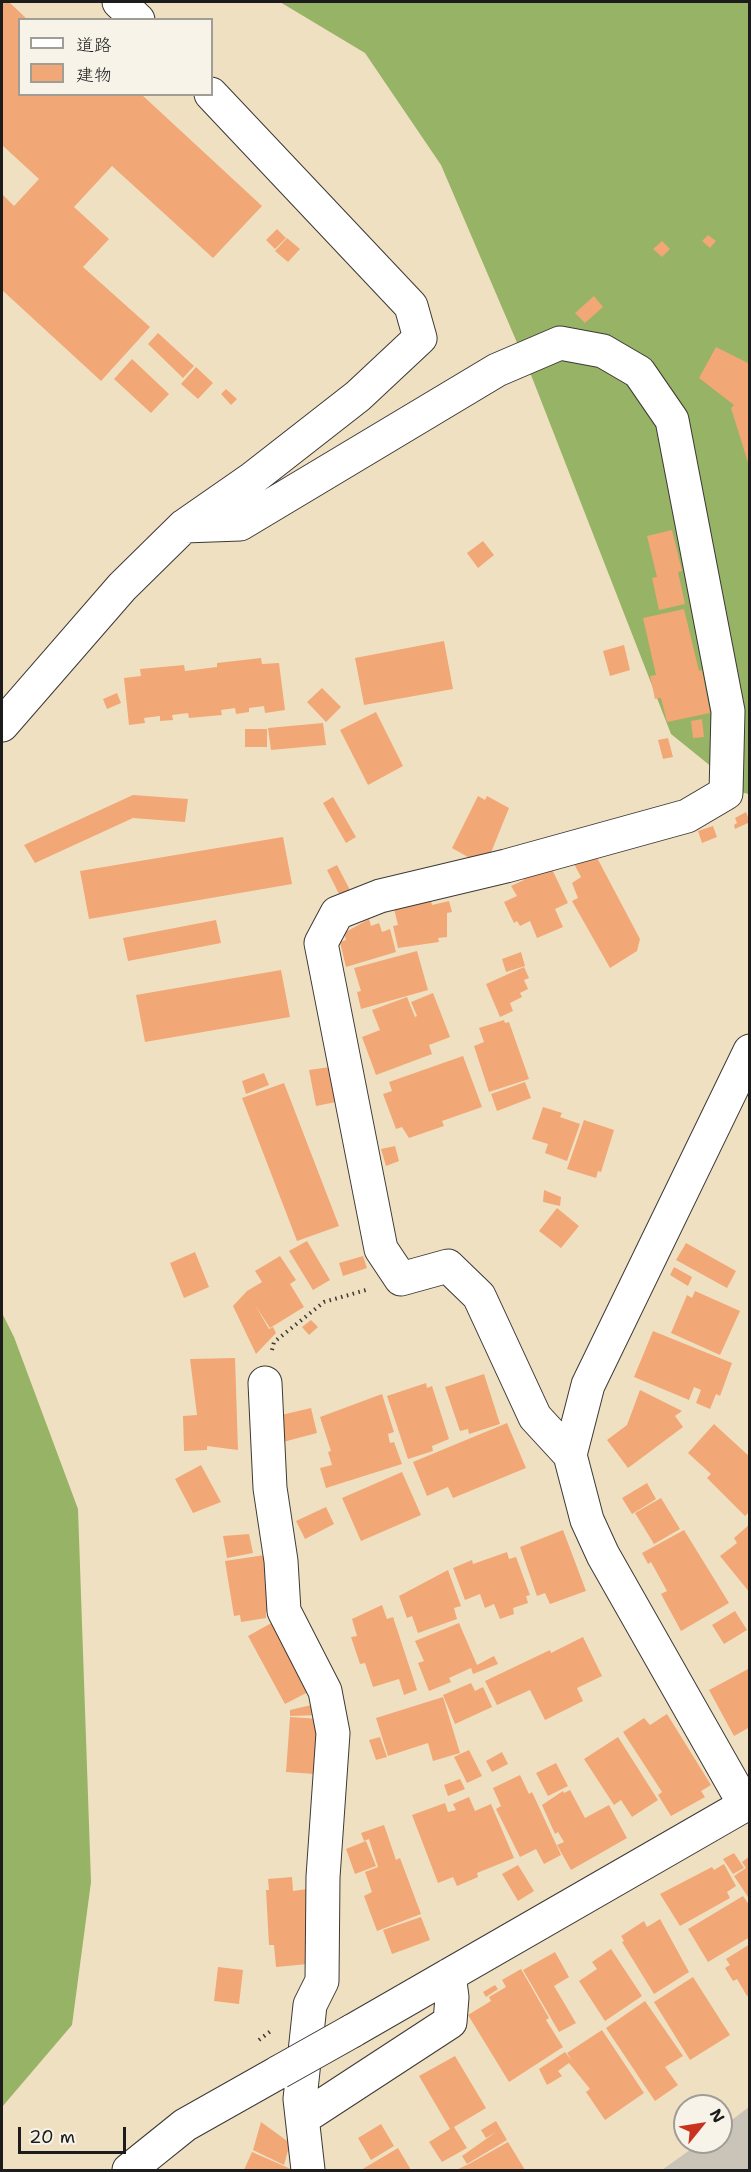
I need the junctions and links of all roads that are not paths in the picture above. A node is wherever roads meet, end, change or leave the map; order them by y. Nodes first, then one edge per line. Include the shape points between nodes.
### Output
1 (119, 2) edge
2 (136, 18) edge
3 (213, 96) edge
4 (184, 526) junction
5 (2, 725) edge
6 (750, 1051) edge
7 (265, 1383) road end
8 (570, 1455) junction
9 (747, 1804) edge
10 (449, 1975) junction
11 (303, 2118) junction
12 (129, 2170) edge
13 (308, 2170) edge

1 - 2 street
3 - 4 street via 411,306 420,338 357,396 253,478
4 - 5 street via 122,587
4 - 8 street via 240,524 497,370 560,343 603,351 639,372 672,420 728,711 726,793 687,816 380,896 337,913 321,943 381,1249 401,1279 448,1266 479,1296 535,1417
6 - 8 street via 588,1384
7 - 11 street via 270,1488 284,1611 325,1691 333,1733 323,1877 322,1981 310,2005 300,2099
8 - 9 street via 587,1520 603,1555
9 - 10 street
10 - 11 street via 450,2022
10 - 12 street, bridge via 185,2125
11 - 13 street

